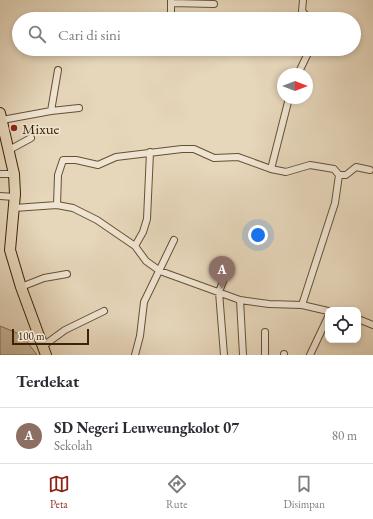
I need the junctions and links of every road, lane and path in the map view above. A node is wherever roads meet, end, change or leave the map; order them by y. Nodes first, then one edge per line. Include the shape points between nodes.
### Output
1 (303, 0) edge
2 (171, 2) edge
3 (214, 4) dead end
4 (303, 12) edge
5 (307, 56) edge
6 (301, 68) edge
7 (58, 70) dead end
8 (287, 104) edge
9 (79, 108) dead end
10 (51, 110) junction
11 (1, 116) edge
12 (31, 138) dead end
13 (9, 150) junction
14 (150, 152) junction
15 (271, 169) junction
16 (370, 170) dead end
17 (0, 174) edge
18 (14, 174) junction
19 (339, 175) junction
20 (0, 196) edge
21 (14, 196) junction
22 (57, 205) junction
23 (14, 208) junction
24 (174, 240) dead end
25 (135, 246) junction
26 (229, 265) dead end
27 (160, 271) junction
28 (67, 274) dead end
29 (21, 287) junction
30 (219, 292) junction
31 (240, 300) junction
32 (302, 305) junction
33 (325, 309) edge
34 (104, 311) dead end
35 (361, 320) edge
36 (325, 323) edge
37 (373, 324) edge
38 (265, 332) dead end
39 (45, 353) edge
40 (135, 355) edge
41 (224, 355) edge
42 (243, 355) edge
43 (265, 355) edge
44 (310, 355) edge

1 - 4 street
2 - 3 street
5 - 6 street
7 - 10 street
8 - 15 street
9 - 10 street
10 - 11 street
11 - 13 highway
12 - 13 street
13 - 18 highway
14 - 15 street via 194,150 214,158 238,157
14 - 22 street via 116,157 98,165 63,160 58,175
14 - 25 street via 147,219
15 - 19 street via 286,172 310,165 334,169
16 - 19 street via 356,168 346,175
17 - 18 street
18 - 21 highway
19 - 32 street via 336,203
20 - 21 street
21 - 23 highway
22 - 23 street
22 - 25 street via 74,208 97,220
23 - 29 highway via 10,250
24 - 27 street
25 - 27 street via 146,261
26 - 30 street
27 - 30 street
27 - 40 street via 144,302
28 - 29 street via 44,278
29 - 39 highway
30 - 31 street
30 - 41 street
31 - 32 street
31 - 42 street
32 - 33 street
34 - 39 street via 65,330
35 - 37 street
36 - 44 street
38 - 43 street

